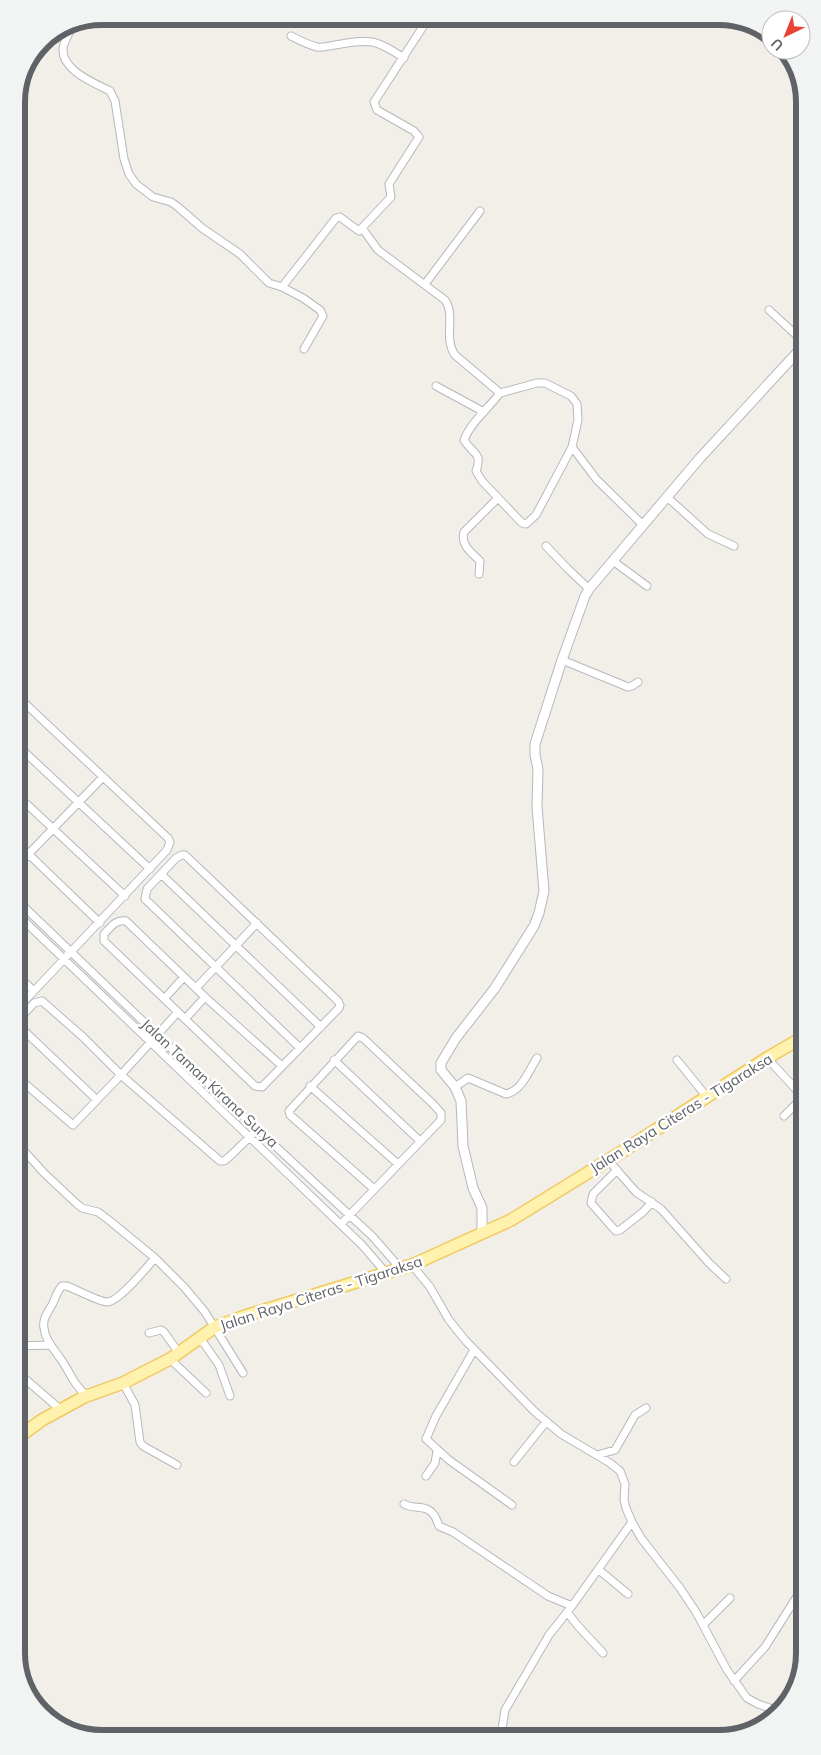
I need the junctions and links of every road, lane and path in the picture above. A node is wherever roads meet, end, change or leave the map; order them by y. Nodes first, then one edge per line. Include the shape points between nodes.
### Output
1 (424, 25) edge
2 (71, 32) edge
3 (291, 36) dead end
4 (404, 58) junction
5 (480, 211) dead end
6 (362, 228) junction
7 (425, 284) junction
8 (282, 287) junction
9 (769, 310) dead end
10 (796, 335) edge
11 (304, 348) dead end
12 (796, 353) edge
13 (436, 386) dead end
14 (500, 393) junction
15 (484, 412) junction
16 (572, 446) junction
17 (667, 496) junction
18 (498, 498) junction
19 (643, 525) junction
20 (546, 546) dead end
21 (734, 546) dead end
22 (613, 562) junction
23 (479, 574) dead end
24 (648, 586) dead end
25 (589, 589) junction
26 (562, 660) junction
27 (638, 682) dead end
28 (25, 703) edge
29 (25, 752) edge
30 (103, 777) junction
31 (78, 802) junction
32 (25, 803) edge
33 (53, 829) junction
34 (25, 850) edge
35 (29, 854) junction
36 (25, 858) edge
37 (150, 869) junction
38 (160, 874) junction
39 (125, 896) junction
40 (25, 907) edge
41 (25, 921) edge
42 (100, 923) junction
43 (257, 923) junction
44 (236, 945) junction
45 (71, 952) junction
46 (65, 958) junction
47 (216, 968) junction
48 (184, 977) junction
49 (25, 982) edge
50 (196, 988) junction
51 (34, 991) junction
52 (205, 997) junction
53 (164, 999) junction
54 (25, 1000) edge
55 (178, 1012) junction
56 (25, 1013) edge
57 (185, 1019) junction
58 (321, 1027) junction
59 (25, 1032) edge
60 (158, 1035) junction
61 (796, 1041) edge
62 (152, 1042) junction
63 (300, 1048) junction
64 (537, 1058) dead end
65 (767, 1058) junction
66 (334, 1060) junction
67 (677, 1060) dead end
68 (282, 1066) junction
69 (121, 1075) junction
70 (25, 1084) edge
71 (310, 1086) junction
72 (455, 1087) junction
73 (796, 1089) edge
74 (707, 1097) junction
75 (97, 1100) junction
76 (796, 1105) edge
77 (784, 1116) dead end
78 (258, 1129) junction
79 (250, 1137) junction
80 (420, 1141) junction
81 (26, 1153) dead end
82 (608, 1160) junction
83 (398, 1164) junction
84 (618, 1170) junction
85 (374, 1190) junction
86 (652, 1202) junction
87 (349, 1216) junction
88 (342, 1224) junction
89 (482, 1234) junction
90 (155, 1258) junction
91 (407, 1267) junction
92 (387, 1274) junction
93 (726, 1279) dead end
94 (215, 1328) junction
95 (149, 1333) dead end
96 (200, 1338) junction
97 (51, 1345) junction
98 (25, 1346) edge
99 (474, 1350) junction
100 (175, 1356) junction
101 (243, 1373) dead end
102 (25, 1379) edge
103 (123, 1383) junction
104 (206, 1393) dead end
105 (87, 1396) junction
106 (230, 1396) dead end
107 (646, 1408) dead end
108 (61, 1410) junction
109 (546, 1422) junction
110 (25, 1432) edge
111 (437, 1451) junction
112 (597, 1455) junction
113 (514, 1462) dead end
114 (177, 1465) dead end
115 (426, 1476) dead end
116 (404, 1504) dead end
117 (512, 1505) dead end
118 (632, 1522) junction
119 (598, 1570) junction
120 (628, 1594) dead end
121 (730, 1598) dead end
122 (796, 1599) edge
123 (569, 1609) junction
124 (703, 1626) junction
125 (603, 1653) dead end
126 (734, 1681) junction
127 (772, 1709) edge
128 (502, 1730) edge

1 - 4 street
2 - 8 street via 63,46 68,63 81,77 113,95 124,159 136,184 153,197 171,202 240,254 269,283
3 - 4 street via 324,47 371,41
4 - 6 street via 375,98 374,106 419,137 389,184 391,197
5 - 7 street
6 - 7 street via 378,250
6 - 8 street via 359,231 340,217 336,218
7 - 14 street via 449,306 451,350
8 - 11 street via 322,313 321,322
9 - 10 street
12 - 17 street
13 - 15 street
14 - 15 street
14 - 16 street via 545,383 571,396 578,411
15 - 18 street via 464,440 478,457 477,475
16 - 18 street via 529,523 522,523
16 - 19 street via 597,480
17 - 19 street
17 - 21 street via 708,534
18 - 23 street via 464,532 465,545 480,561
19 - 22 street
20 - 25 street
22 - 24 street
22 - 25 street
25 - 26 street
26 - 27 street via 628,687
26 - 72 street via 535,744 544,883 542,902 534,926 495,988 442,1058 441,1070
28 - 30 street
29 - 31 street
30 - 31 street
30 - 37 street via 168,838 167,850
31 - 33 street
31 - 37 street
32 - 33 street
33 - 35 street
33 - 39 street
34 - 35 street
35 - 36 street
35 - 42 street
37 - 39 street
38 - 43 street via 178,856 185,855
38 - 44 street
38 - 47 street via 147,889 146,899
39 - 42 street
40 - 45 street, Jalan Taman Kirana Surya
41 - 46 street, Jalan Taman Kirana Surya
42 - 45 street
43 - 44 street
43 - 58 street via 340,1004
44 - 47 street
44 - 58 street
45 - 46 street
45 - 60 street, Jalan Taman Kirana Surya
46 - 51 street
46 - 62 street, Jalan Taman Kirana Surya
47 - 50 street
47 - 63 street
48 - 50 street
48 - 53 street
48 - 53 street via 126,921 116,922 104,934 104,941
49 - 51 street
50 - 52 street
51 - 54 street
52 - 57 street
52 - 68 street
53 - 55 street
55 - 57 street
55 - 60 street
56 - 69 street via 34,1003 42,1001
57 - 68 street via 257,1087 262,1087
58 - 63 street
59 - 75 street
60 - 62 street
60 - 78 street, Jalan Taman Kirana Surya
61 - 65 main road, Jalan Raya Citeras - Tigaraksa
62 - 69 street
62 - 79 street, Jalan Taman Kirana Surya
63 - 68 street
64 - 72 street via 511,1093 506,1094 468,1078
65 - 73 street
65 - 74 main road, Jalan Raya Citeras - Tigaraksa
66 - 71 street
66 - 80 street
66 - 80 street via 356,1037 363,1038 441,1113 439,1123
67 - 74 street
69 - 75 street
69 - 79 street via 220,1161
70 - 75 street via 73,1125
71 - 83 street
71 - 85 street via 290,1108 290,1115
72 - 89 street via 461,1102 464,1151 473,1188 482,1208
74 - 82 main road, Jalan Raya Citeras - Tigaraksa
76 - 77 street
78 - 79 street
78 - 87 street, Jalan Taman Kirana Surya
79 - 88 street, Jalan Taman Kirana Surya
80 - 83 street
81 - 90 street via 77,1204 98,1212
82 - 84 street
82 - 89 main road, Jalan Raya Citeras - Tigaraksa via 511,1220
83 - 85 street
84 - 86 street via 636,1192
84 - 86 street via 593,1194 591,1203 616,1231
85 - 87 street
86 - 93 street
87 - 88 street
87 - 91 street, Jalan Taman Kirana Surya
88 - 92 street, Jalan Taman Kirana Surya
89 - 91 main road, Jalan Raya Citeras - Tigaraksa
90 - 94 street via 184,1287
90 - 97 street via 132,1284 110,1302 64,1285 60,1288 44,1321 45,1334
91 - 92 main road, Jalan Raya Citeras - Tigaraksa
91 - 99 street, Jalan Taman Kirana Surya via 435,1294 452,1325
92 - 94 main road, Jalan Raya Citeras - Tigaraksa
94 - 96 main road, Jalan Raya Citeras - Tigaraksa
94 - 101 street
95 - 100 street via 164,1332
96 - 100 main road, Jalan Raya Citeras - Tigaraksa
96 - 106 street via 219,1365
97 - 98 street
97 - 105 street via 73,1381
99 - 109 street, Jalan Taman Kirana Surya
99 - 111 street via 426,1437
100 - 103 main road, Jalan Raya Citeras - Tigaraksa
100 - 104 street
102 - 108 street
103 - 105 main road, Jalan Raya Citeras - Tigaraksa
103 - 114 street via 135,1405 140,1442
105 - 108 main road, Jalan Raya Citeras - Tigaraksa
107 - 112 street via 635,1415 615,1450
108 - 110 main road, Jalan Raya Citeras - Tigaraksa
109 - 112 street, Jalan Taman Kirana Surya
109 - 113 street
111 - 115 street
111 - 117 street
112 - 118 street, Jalan Taman Kirana Surya via 623,1475 624,1500
116 - 123 street via 430,1510 439,1526
118 - 119 street
118 - 124 street, Jalan Taman Kirana Surya
119 - 120 street
119 - 123 street
121 - 124 street
122 - 126 street via 765,1647
123 - 125 street via 578,1626
123 - 128 street via 548,1635 505,1710
124 - 126 street, Jalan Taman Kirana Surya
126 - 127 street, Jalan Taman Kirana Surya via 746,1698

